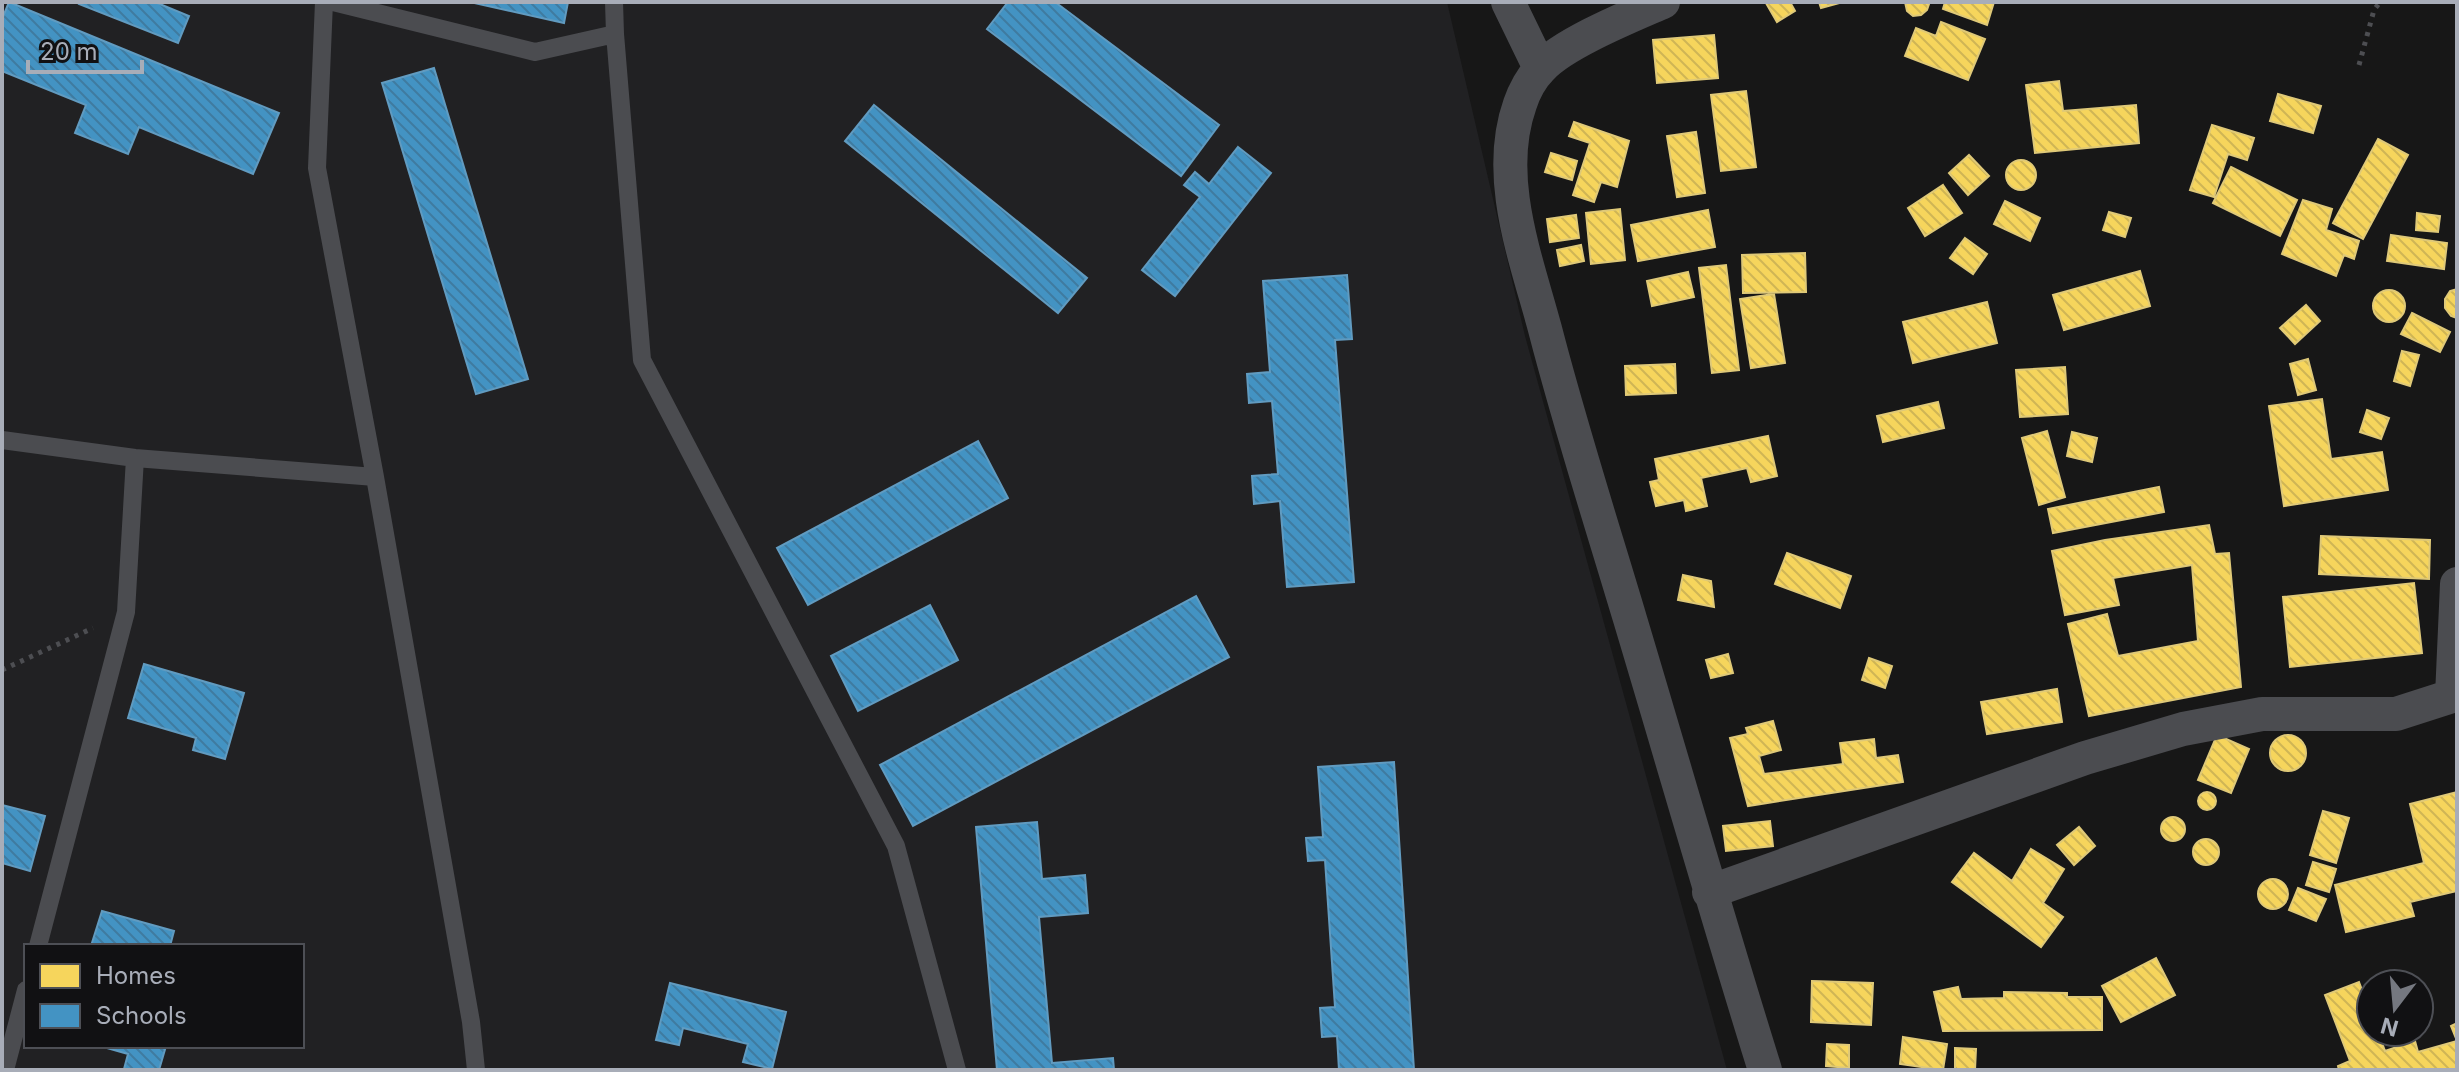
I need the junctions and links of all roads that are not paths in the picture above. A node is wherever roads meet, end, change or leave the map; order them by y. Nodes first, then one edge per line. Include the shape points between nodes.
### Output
1 (324, 2) edge
2 (333, 2) edge
3 (614, 2) edge
4 (1508, 2) edge
5 (1663, 2) edge
6 (615, 34) junction
7 (1540, 68) junction
8 (2, 440) edge
9 (135, 458) junction
10 (375, 477) junction
11 (2457, 584) edge
12 (2454, 696) edge
13 (1709, 892) junction
14 (39, 944) edge
15 (24, 998) edge
16 (5, 1070) edge
17 (476, 1070) edge
18 (957, 1070) edge
19 (1765, 1070) edge

1 - 10 lane via 317,168
2 - 6 lane via 535,52
3 - 6 lane
4 - 7 street
5 - 7 street via 1563,51
6 - 18 lane via 642,360 896,846
7 - 13 street via 1519,106 1513,137 1511,180 1519,233 1568,418
8 - 9 lane
9 - 10 lane
9 - 14 lane via 126,612
10 - 17 lane
11 - 12 street
12 - 13 street via 2396,714 2262,714 2183,729 2085,758
13 - 19 street
15 - 16 lane

